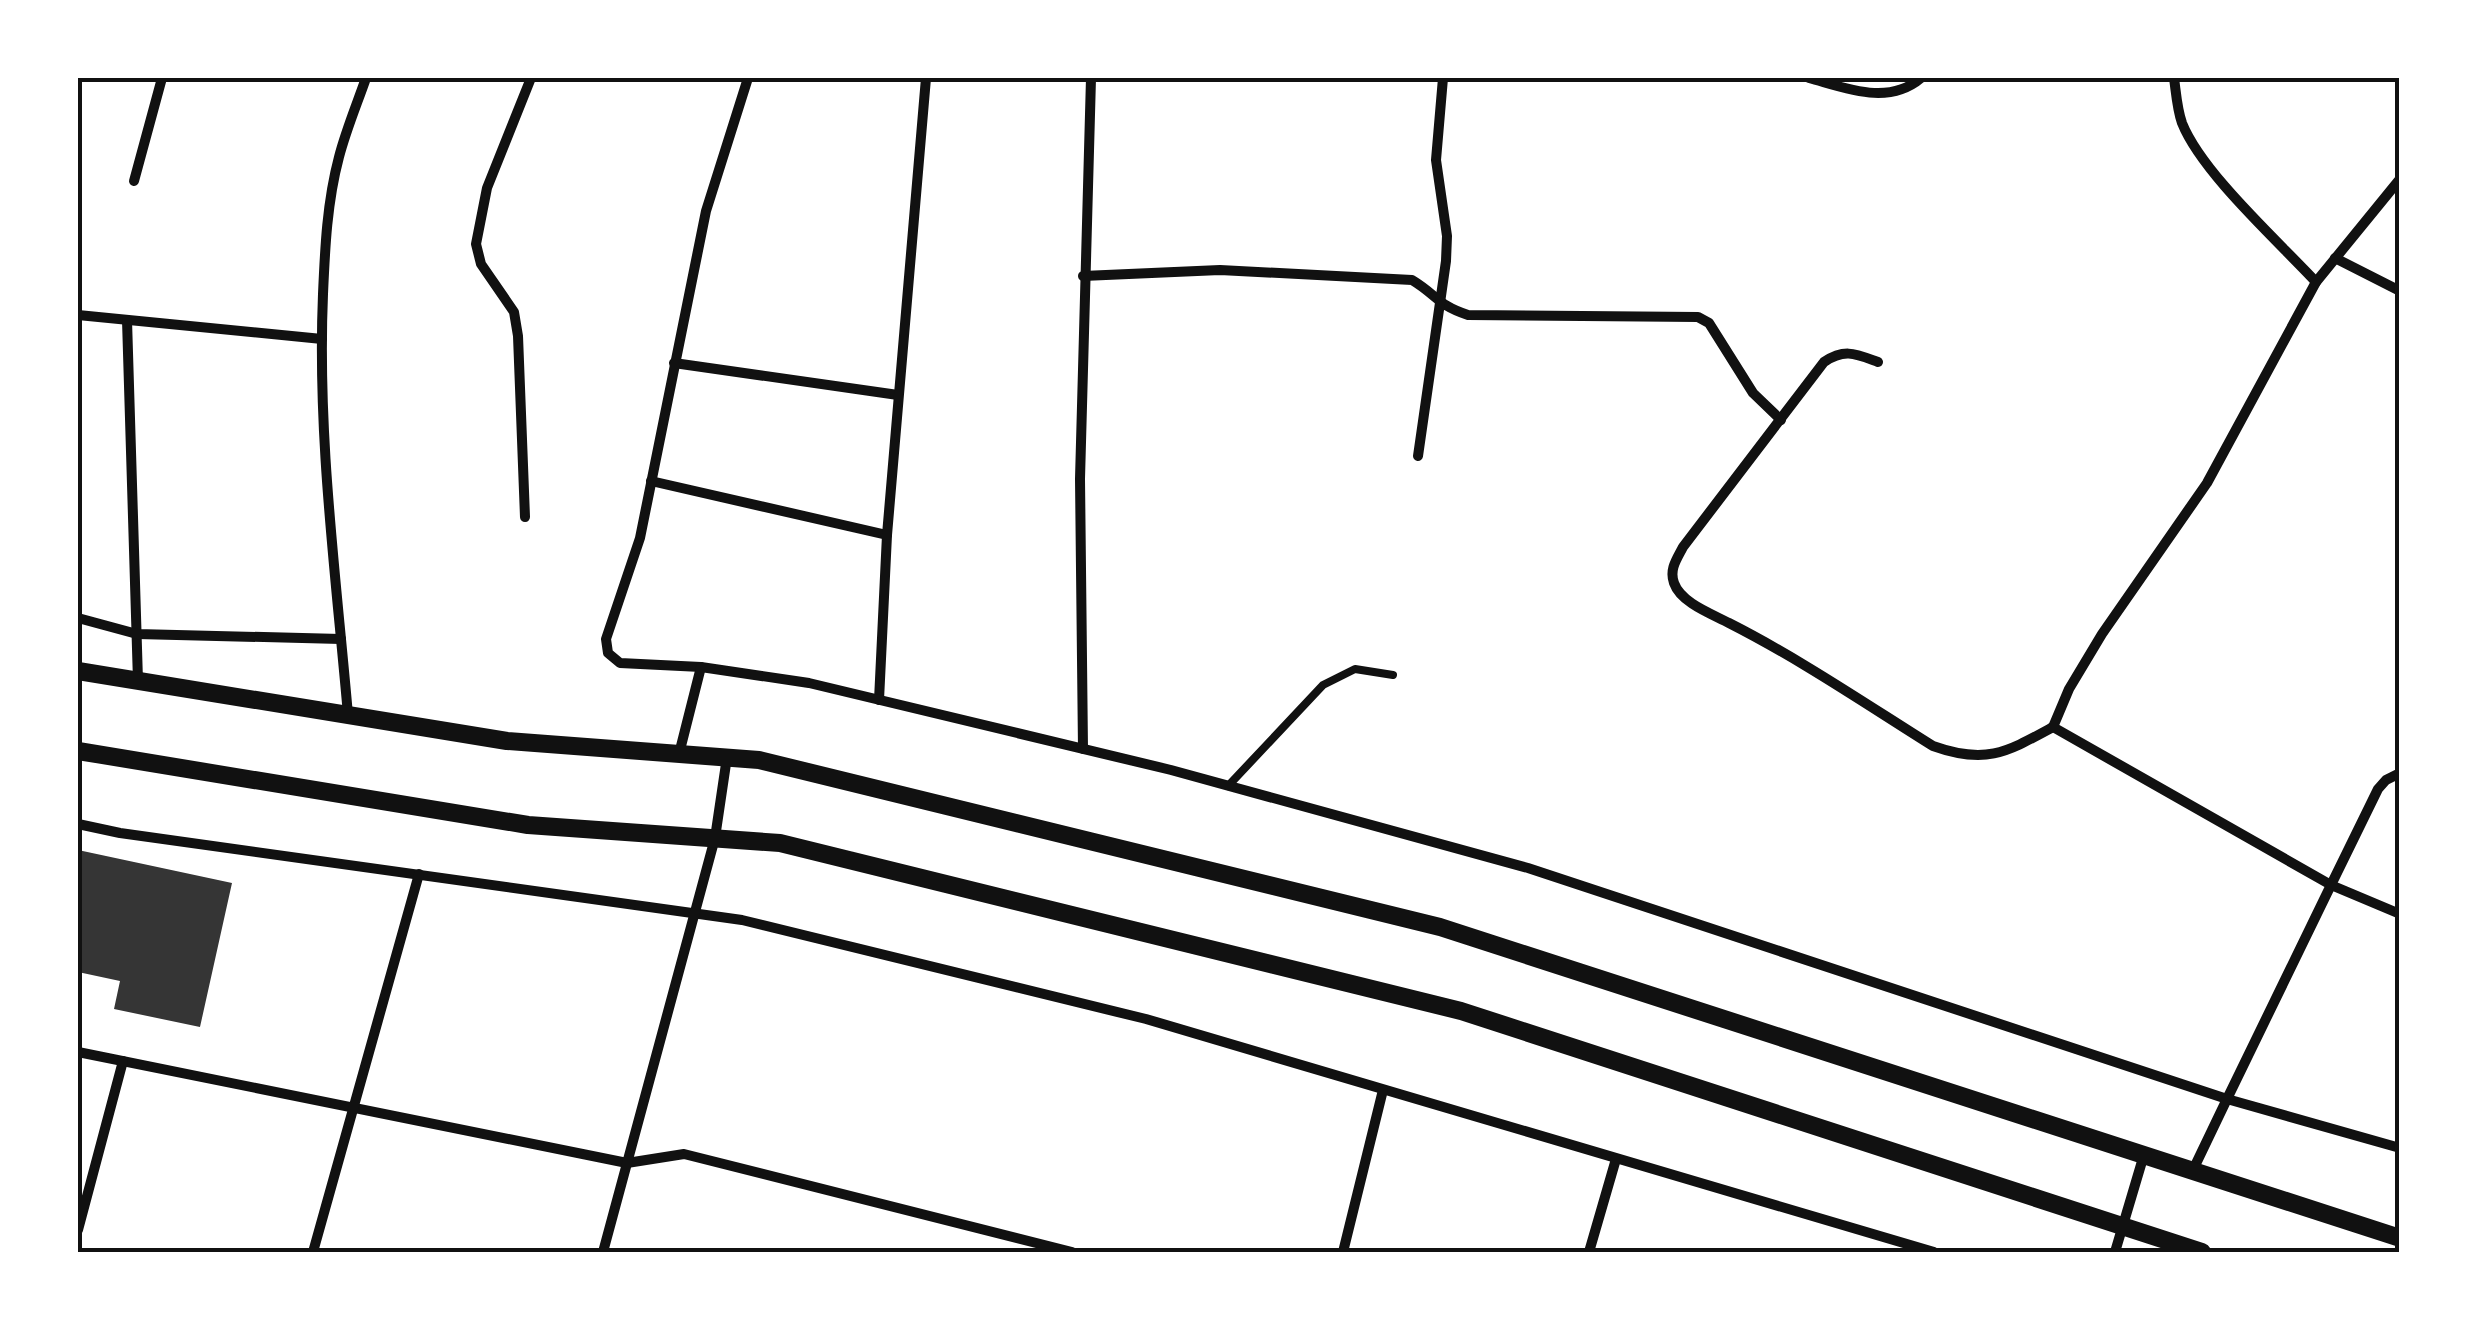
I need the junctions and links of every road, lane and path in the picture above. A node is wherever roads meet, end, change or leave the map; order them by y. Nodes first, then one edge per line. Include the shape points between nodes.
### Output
1 (162, 78) edge
2 (366, 78) edge
3 (531, 78) edge
4 (748, 78) edge
5 (926, 78) edge
6 (1091, 78) edge
7 (1443, 78) edge
8 (1809, 78) edge
9 (1921, 78) edge
10 (2174, 78) edge
11 (2400, 178) edge
12 (134, 180) dead end
13 (2335, 258) junction
14 (1083, 276) junction
15 (2316, 282) junction
16 (2400, 291) edge
17 (1440, 304) junction
18 (78, 315) edge
19 (126, 320) junction
20 (322, 339) junction
21 (674, 362) junction
22 (1878, 362) dead end
23 (898, 395) junction
24 (1781, 420) junction
25 (1418, 456) dead end
26 (651, 481) junction
27 (525, 516) dead end
28 (886, 534) junction
29 (78, 618) edge
30 (137, 634) junction
31 (341, 639) junction
32 (701, 668) junction
33 (78, 671) edge
34 (1393, 674) dead end
35 (138, 681) junction
36 (879, 700) junction
37 (348, 714) junction
38 (2053, 728) junction
39 (1083, 749) junction
40 (78, 751) edge
41 (678, 754) junction
42 (727, 758) junction
43 (2400, 774) edge
44 (1228, 786) junction
45 (78, 824) edge
46 (715, 838) junction
47 (418, 874) junction
48 (2332, 885) junction
49 (694, 913) junction
50 (2400, 914) edge
51 (78, 1052) edge
52 (123, 1061) junction
53 (1383, 1090) junction
54 (2226, 1099) junction
55 (356, 1106) junction
56 (2400, 1148) edge
57 (2143, 1158) junction
58 (1616, 1160) junction
59 (627, 1163) junction
60 (2192, 1172) junction
61 (2122, 1226) junction
62 (78, 1230) edge
63 (2400, 1238) edge
64 (313, 1252) edge
65 (603, 1252) edge
66 (1072, 1252) edge
67 (1343, 1252) edge
68 (1589, 1252) edge
69 (1934, 1252) edge
70 (2115, 1252) edge
71 (2202, 1252) edge

1 - 12 street
2 - 20 street via 330,205
3 - 27 street via 488,188 476,244 480,264 514,312
4 - 21 street via 706,211
5 - 23 street
6 - 14 street
7 - 17 street via 1436,160 1447,236
8 - 9 street via 1883,94
10 - 15 street via 2191,142
11 - 13 street
13 - 15 street
13 - 16 street
14 - 17 street via 1220,270 1412,280
14 - 39 street
15 - 38 street via 2207,483 2102,634
17 - 24 street via 1468,315 1698,316 1752,392
17 - 25 street
18 - 19 street
19 - 20 street
19 - 30 street
20 - 31 street
21 - 23 street
21 - 26 street
22 - 24 street via 1849,351 1837,354
23 - 28 street
24 - 38 street via 1683,547 1672,568 1683,596 1961,756 2002,754
26 - 28 street
26 - 32 street via 606,648 620,663
28 - 36 street
29 - 30 street
30 - 31 street
30 - 35 street
31 - 37 street
32 - 36 street
32 - 41 street
33 - 35 street
34 - 44 lane via 1355,669 1323,685
35 - 37 street
36 - 39 street
37 - 41 street via 508,741
38 - 48 street
39 - 44 street
40 - 46 street via 528,825
41 - 42 street
42 - 46 street
42 - 57 street via 759,760 1440,928
43 - 48 street via 2378,789
44 - 54 street via 1528,868
45 - 47 street
46 - 49 street
46 - 61 street via 780,843 1461,1010
47 - 49 street
47 - 55 street
48 - 50 street
48 - 54 street
49 - 53 street via 1146,1019
49 - 59 street
51 - 52 street
52 - 55 street
52 - 62 street
53 - 58 street
53 - 67 street
54 - 56 street
54 - 60 street
55 - 59 street
55 - 64 street
57 - 60 street
57 - 61 street
58 - 68 street
58 - 69 street
59 - 65 street
59 - 66 street via 684,1154
60 - 63 street
61 - 70 street
61 - 71 street

